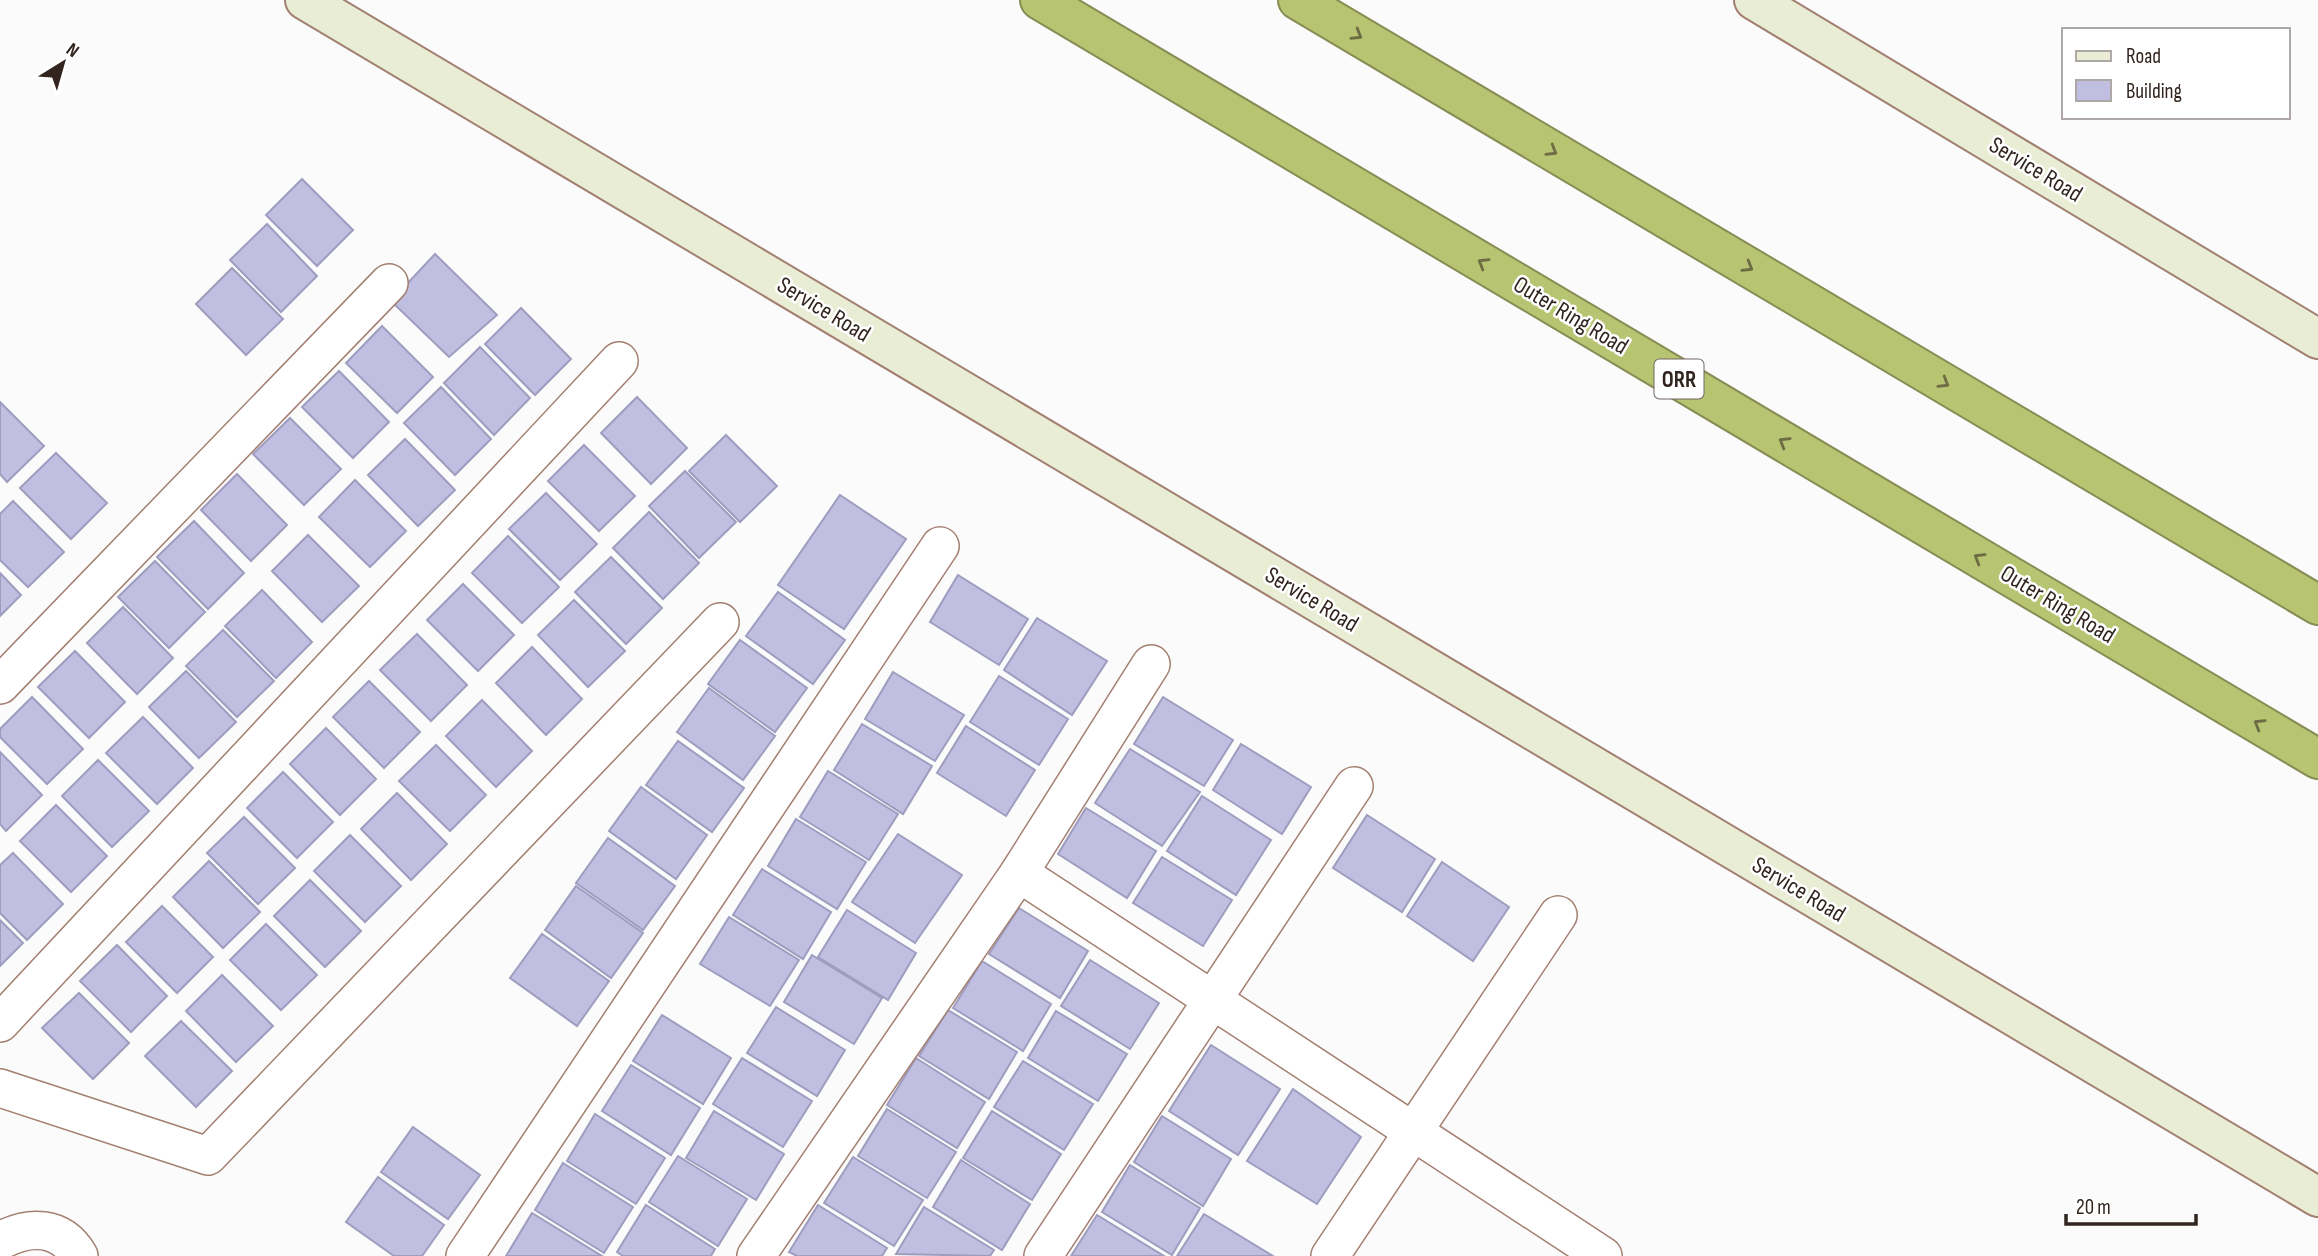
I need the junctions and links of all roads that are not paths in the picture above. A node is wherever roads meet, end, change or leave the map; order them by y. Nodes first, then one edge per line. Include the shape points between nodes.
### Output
1 (305, 0) edge
2 (1040, 0) edge
3 (1298, 0) edge
4 (1754, 0) edge
5 (389, 283) dead end
6 (2318, 339) edge
7 (619, 360) dead end
8 (940, 546) dead end
9 (2318, 605) edge
10 (720, 622) dead end
11 (1151, 664) dead end
12 (0, 685) edge
13 (2318, 759) edge
14 (1354, 786) dead end
15 (1019, 873) junction
16 (1558, 915) dead end
17 (1213, 999) junction
18 (0, 1023) edge
19 (0, 1088) edge
20 (1413, 1134) junction
21 (2318, 1197) edge
22 (0, 1241) edge
23 (79, 1256) edge
24 (465, 1256) edge
25 (755, 1256) edge
26 (1043, 1256) edge
27 (1330, 1256) edge
28 (1603, 1256) edge

1 - 21 main road, Service Road
13 -> 2 highway, Outer Ring Road / ORR
3 -> 9 highway
4 - 6 main road, Service Road
5 - 12 street
7 - 18 street
8 - 24 street
10 - 19 street via 208,1156
11 - 15 street
14 - 17 street
15 - 17 street
15 - 25 street
16 - 20 street
17 - 20 street
17 - 26 street
20 - 27 street
20 - 28 street
22 - 23 street via 13,1233 42,1228 71,1242

